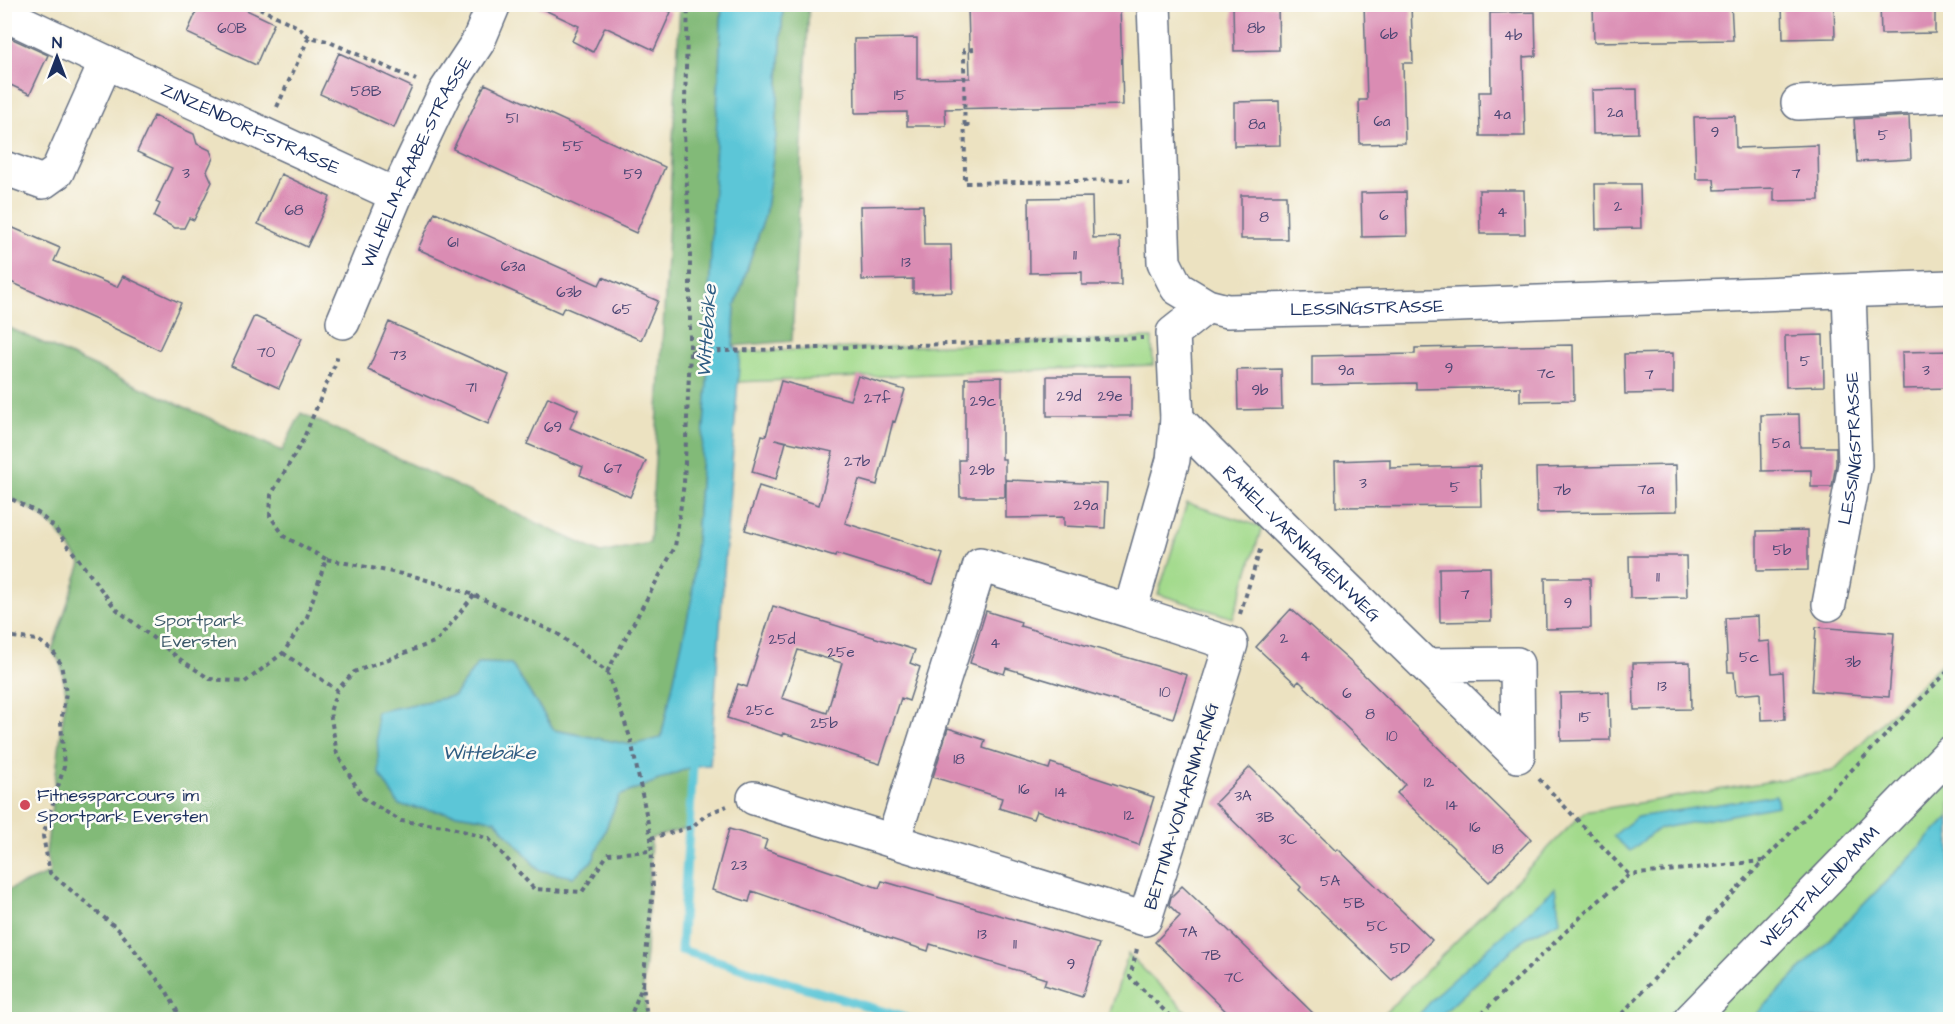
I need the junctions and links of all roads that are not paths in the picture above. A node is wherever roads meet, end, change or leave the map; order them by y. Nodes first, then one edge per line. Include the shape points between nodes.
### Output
1 (494, 4) edge
2 (1154, 4) edge
3 (4, 14) edge
4 (106, 62) junction
5 (1950, 95) edge
6 (1798, 103) dead end
7 (4, 168) edge
8 (396, 195) junction
9 (1950, 287) edge
10 (1849, 292) junction
11 (1207, 306) junction
12 (343, 322) road end
13 (1177, 419) junction
14 (1829, 604) dead end
15 (1130, 611) junction
16 (1426, 665) junction
17 (1950, 753) edge
18 (754, 798) road end
19 (892, 841) junction
20 (1690, 1020) edge

1 - 8 street, WILHELM-RAABE-STRASSE via 478,42 445,92
2 - 11 street, LESSINGSTRASSE via 1164,262 1177,288
3 - 4 street, ZINZENDORFSTRASSE
4 - 7 street via 57,172 43,182
4 - 8 street, ZINZENDORFSTRASSE
5 - 6 street
8 - 12 street, WILHELM-RAABE-STRASSE
9 - 10 street, LESSINGSTRASSE
10 - 11 street, LESSINGSTRASSE via 1227,312
10 - 14 street, LESSINGSTRASSE via 1855,465
11 - 13 street via 1173,333
13 - 15 street via 1173,460
13 - 16 street, RAHEL-VARNHAGEN-WEG
15 - 19 street via 980,565
15 - 19 street, BETTINA-VON-ARNIM-RING via 1231,644 1145,919
16 - 16 street, RAHEL-VARNHAGEN-WEG via 1516,664 1518,756
17 - 20 street, WESTFALENDAMM
18 - 19 street, BETTINA-VON-ARNIM-RING

